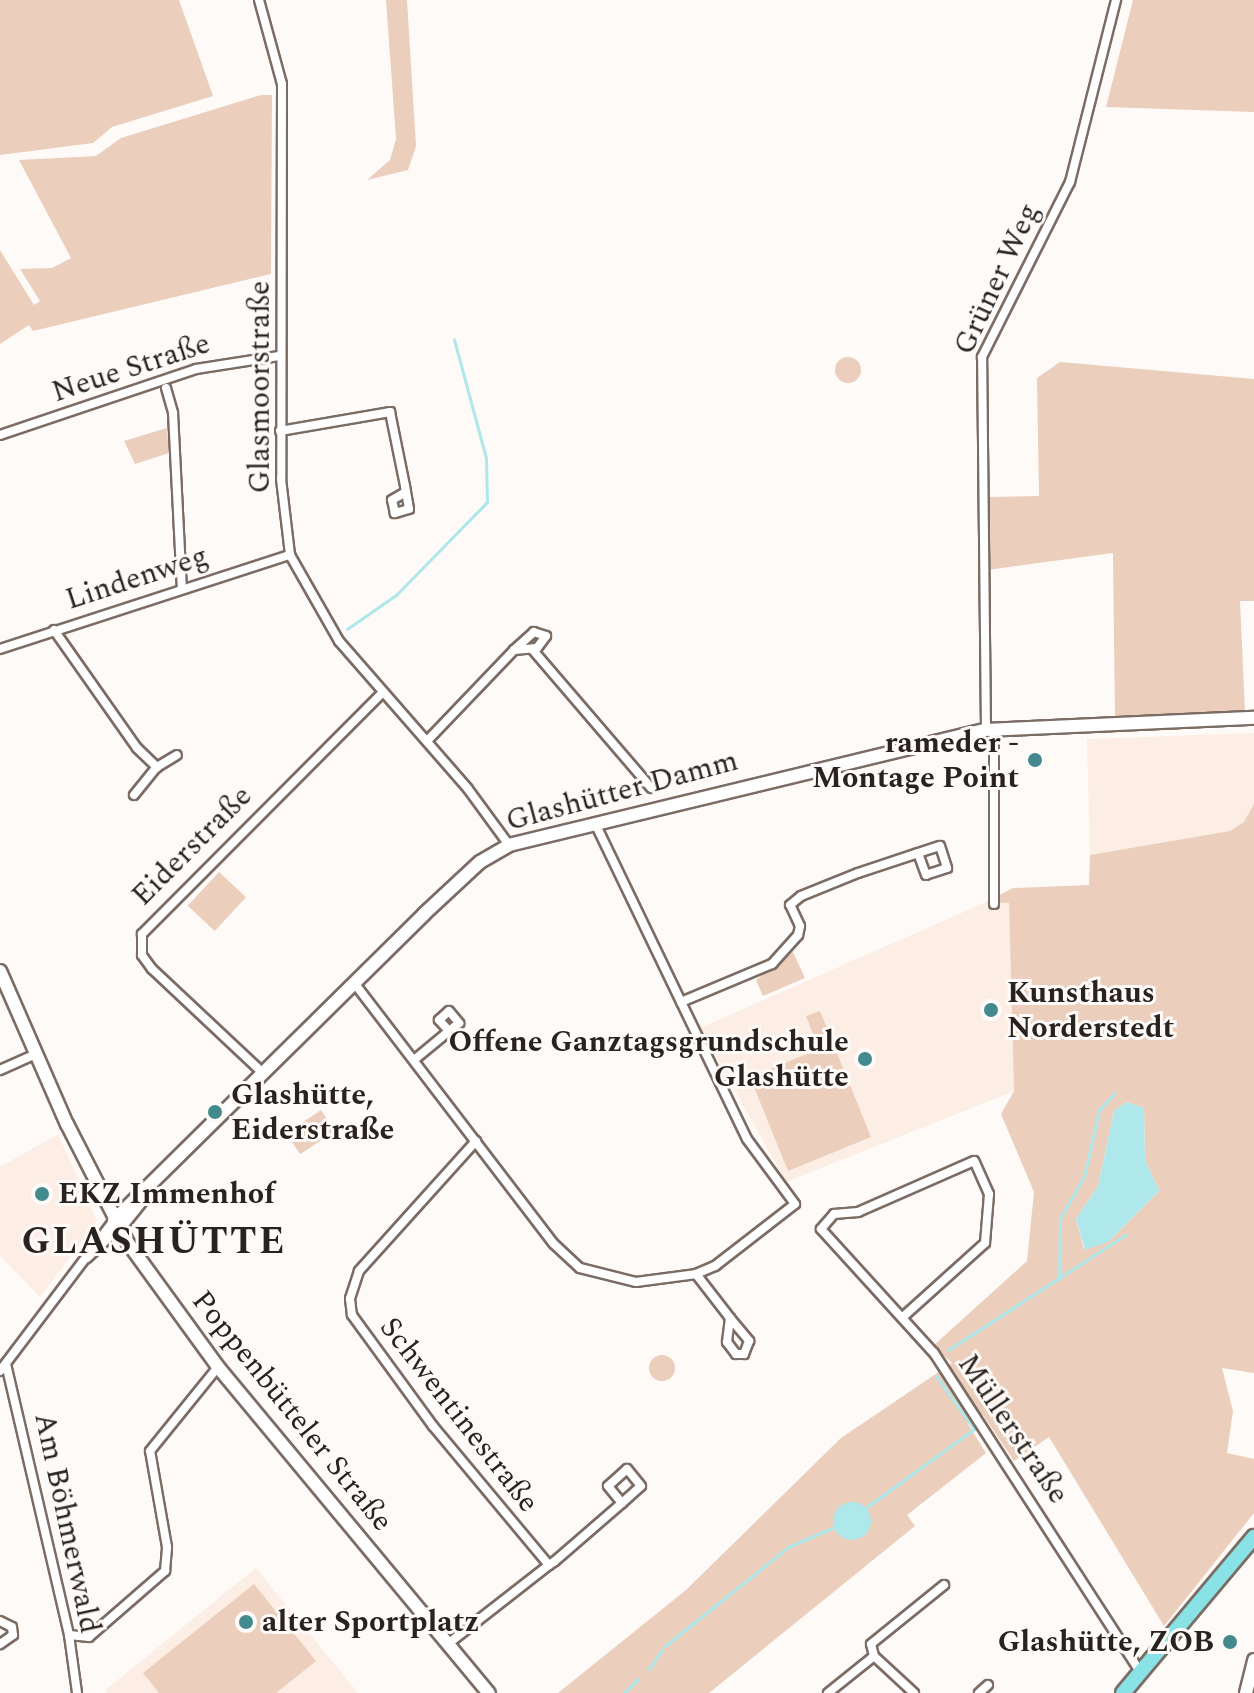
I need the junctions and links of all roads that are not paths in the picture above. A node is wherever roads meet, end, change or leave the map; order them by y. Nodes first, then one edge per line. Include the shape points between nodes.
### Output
1 (259, 0) edge
2 (1116, 0) edge
3 (279, 356) junction
4 (166, 388) dead end
5 (280, 431) junction
6 (0, 435) edge
7 (406, 492) dead end
8 (290, 555) junction
9 (182, 588) junction
10 (54, 630) junction
11 (0, 649) edge
12 (532, 649) junction
13 (514, 650) junction
14 (381, 694) junction
15 (1254, 718) edge
16 (990, 729) junction
17 (427, 741) junction
18 (177, 755) dead end
19 (157, 767) junction
20 (651, 788) dead end
21 (134, 795) dead end
22 (595, 823) junction
23 (509, 845) junction
24 (918, 853) dead end
25 (994, 904) dead end
26 (0, 971) edge
27 (355, 984) junction
28 (681, 1002) junction
29 (449, 1031) dead end
30 (36, 1054) junction
31 (414, 1060) junction
32 (0, 1070) edge
33 (264, 1074) junction
34 (476, 1141) junction
35 (116, 1224) junction
36 (696, 1274) junction
37 (904, 1316) junction
38 (730, 1318) dead end
39 (3, 1367) edge
40 (218, 1367) junction
41 (622, 1503) dead end
42 (1254, 1537) edge
43 (549, 1565) junction
44 (944, 1585) dead end
45 (0, 1621) edge
46 (69, 1635) junction
47 (449, 1643) junction
48 (0, 1644) edge
49 (874, 1656) junction
50 (1254, 1660) edge
51 (1141, 1673) junction
52 (988, 1685) dead end
53 (1246, 1690) edge
54 (77, 1693) edge
55 (489, 1693) edge
56 (828, 1693) edge
57 (914, 1693) edge
58 (979, 1693) edge
59 (1123, 1693) edge

1 - 3 street, Glasmoorstraße via 279,56 282,84
2 - 16 street, Grüner Weg via 1070,182 982,357
3 - 5 street, Glasmoorstraße
3 - 6 street, Neue Straße via 196,369
4 - 9 street via 173,413
5 - 7 street via 390,412
5 - 8 street, Glasmoorstraße
8 - 9 street, Lindenweg
8 - 14 street, Glasmoorstraße via 339,641
9 - 10 street, Lindenweg
10 - 11 street, Lindenweg
10 - 19 street via 137,748
12 - 13 street
12 - 13 street via 543,644 544,633 534,632
12 - 20 street
13 - 17 street
14 - 17 street, Glasmoorstraße
14 - 33 street, Eiderstraße via 142,934 142,955 152,969
15 - 16 street, Glashütter Damm
16 - 22 street, Glashütter Damm
16 - 25 street
17 - 23 street, Glasmoorstraße
18 - 19 street
19 - 21 street
22 - 23 street, Glashütter Damm
22 - 28 street
23 - 27 street, Glashütter Damm via 480,862
24 - 28 street via 801,896 790,905 800,926 798,935 772,964
26 - 30 street, Poppenbütteler Straße
27 - 31 street
27 - 33 street, Glashütter Damm
28 - 36 street via 747,1139 795,1204
29 - 31 street
30 - 32 street
30 - 35 street, Poppenbütteler Straße
31 - 34 street
33 - 35 street, Glashütter Damm
34 - 36 street via 554,1244 580,1268 636,1282
34 - 43 street, Schwentinestraße via 359,1271 350,1299 352,1315 433,1426
35 - 39 street, Glashütter Damm
35 - 40 street, Poppenbütteler Straße
36 - 38 street
37 - 37 street, Müllerstraße via 821,1229 834,1214 858,1212 974,1161 989,1194 985,1243
37 - 51 street, Müllerstraße via 1018,1478 1124,1654
39 - 46 street, Am Böhmerwald
40 - 46 street via 150,1451 167,1547 165,1571 89,1637
40 - 47 street, Poppenbütteler Straße
41 - 43 street
42 - 51 main road
43 - 47 street
44 - 49 street via 871,1644
45 - 48 street via 12,1627 13,1635
46 - 54 street, Am Böhmerwald
47 - 55 street, Poppenbütteler Straße
49 - 56 street
49 - 57 street
50 - 53 street
51 - 59 main road
52 - 58 street

